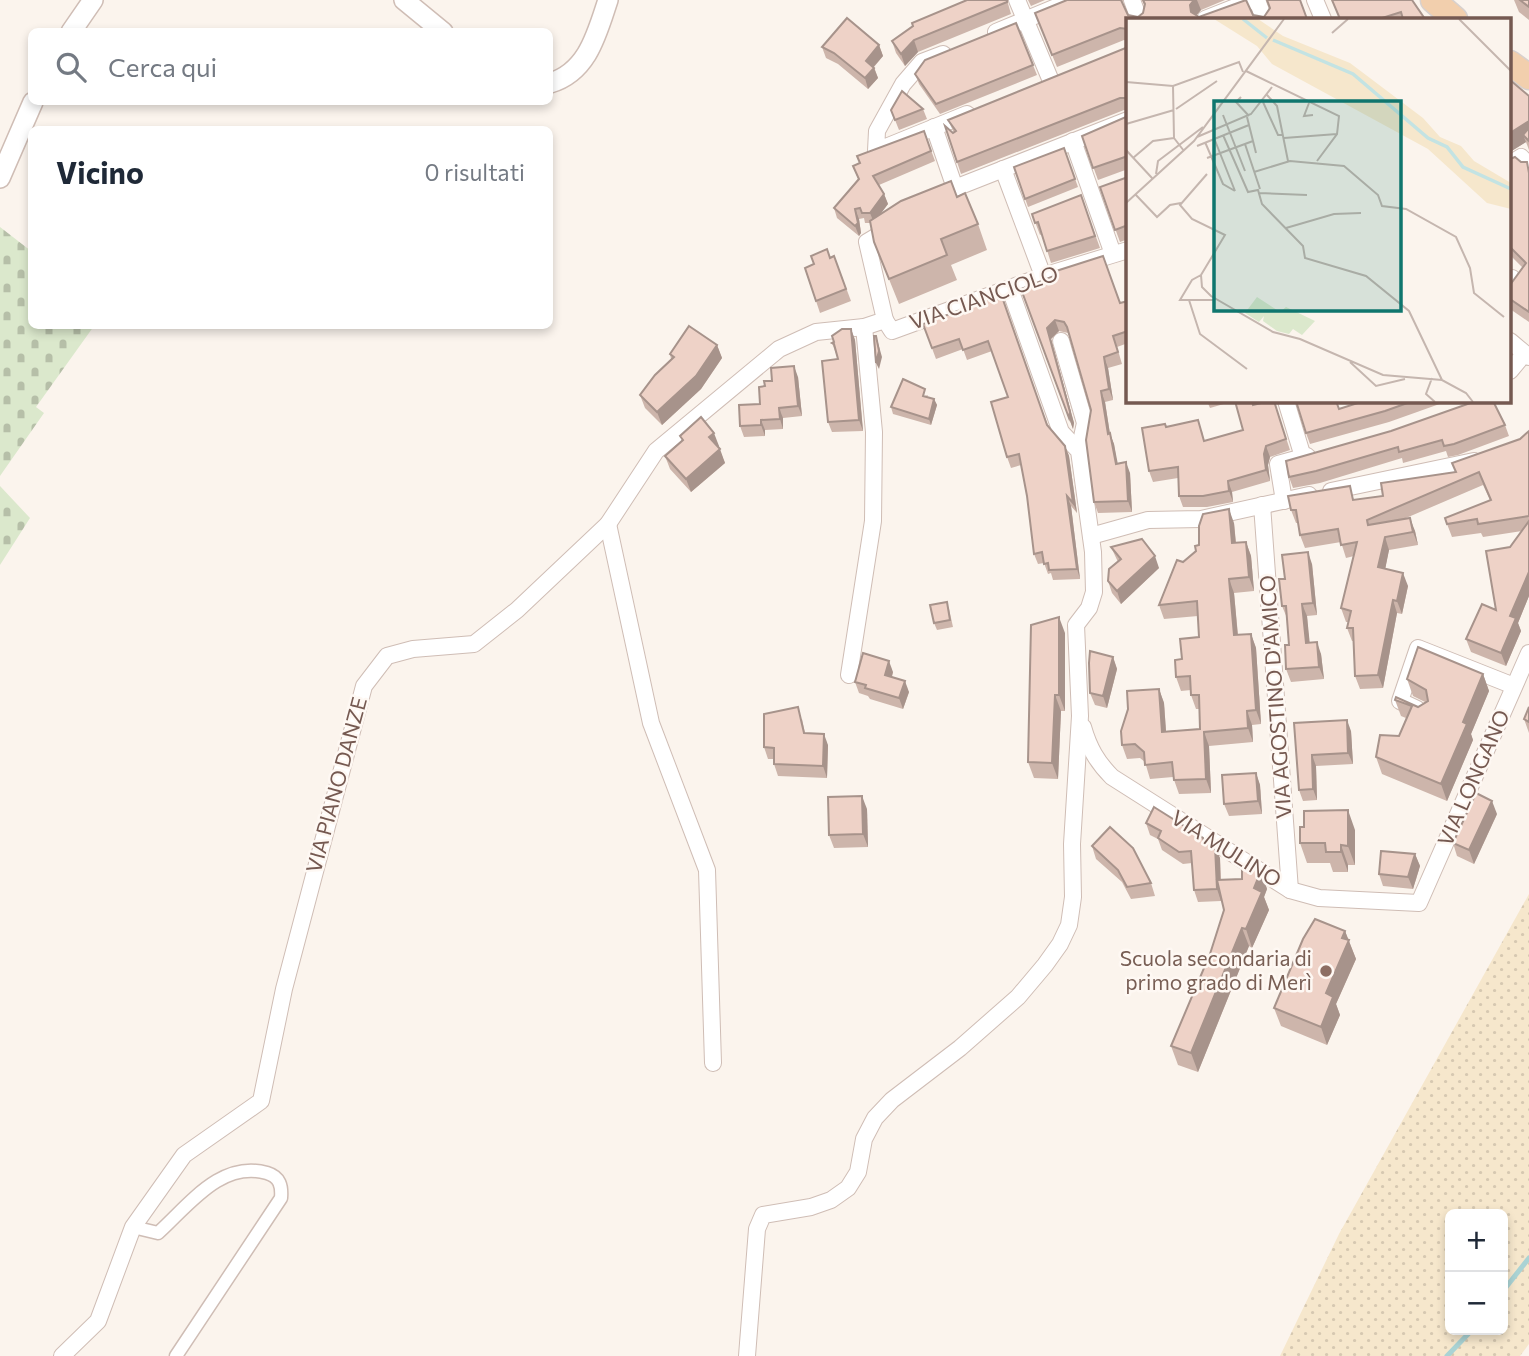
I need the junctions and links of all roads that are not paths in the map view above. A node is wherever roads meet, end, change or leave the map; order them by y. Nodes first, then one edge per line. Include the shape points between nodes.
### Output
1 (404, 0) edge
2 (608, 0) edge
3 (1017, 0) edge
4 (1073, 0) edge
5 (1132, 0) edge
6 (1255, 0) edge
7 (1315, 0) edge
8 (1433, 0) edge
9 (85, 4) edge
10 (1139, 18) edge
11 (1208, 18) edge
12 (1264, 18) edge
13 (1323, 18) edge
14 (1454, 18) edge
15 (1025, 20) junction
16 (73, 28) edge
17 (438, 28) edge
18 (987, 36) edge
19 (961, 46) edge
20 (1512, 64) edge
21 (1529, 77) edge
22 (1051, 81) edge
23 (553, 82) edge
24 (32, 105) edge
25 (986, 107) edge
26 (1126, 121) edge
27 (934, 127) junction
28 (1073, 141) junction
29 (1512, 163) edge
30 (1529, 165) edge
31 (1003, 169) junction
32 (0, 178) edge
33 (955, 188) junction
34 (1121, 252) edge
35 (1043, 276) junction
36 (1010, 289) junction
37 (885, 320) junction
38 (864, 327) junction
39 (1061, 341) dead end
40 (1512, 343) edge
41 (1526, 356) edge
42 (1512, 369) edge
43 (1286, 402) edge
44 (1079, 450) junction
45 (1328, 450) edge
46 (1303, 457) junction
47 (1484, 458) edge
48 (1284, 500) junction
49 (1262, 505) junction
50 (608, 524) junction
51 (1091, 536) junction
52 (1529, 653) edge
53 (849, 675) dead end
54 (1514, 687) junction
55 (1424, 713) edge
56 (1080, 716) junction
57 (1290, 890) junction
58 (1419, 903) joint
59 (713, 1063) dead end
60 (133, 1227) junction
61 (62, 1356) edge
62 (176, 1356) edge
63 (747, 1356) edge

1 - 17 street
2 - 23 street via 592,48 572,70
3 - 15 street
4 - 15 street
5 - 10 street
6 - 11 street
6 - 12 street
7 - 13 street
8 - 14 main road
9 - 16 street
15 - 18 street
15 - 22 street
19 - 27 street via 922,62 903,84 877,131 876,151
20 - 21 main road
24 - 32 street
25 - 27 street
26 - 28 street
27 - 33 street
28 - 31 street
28 - 34 street
29 - 30 street via 1521,157
31 - 33 street
31 - 35 street via 1028,218
33 - 37 street via 867,242
34 - 35 street, VIA CIANCIOLO
35 - 36 street, VIA CIANCIOLO
36 - 37 street, VIA CIANCIOLO via 892,331
36 - 44 street via 1061,432
37 - 38 street, VIA PIANO DANZE
38 - 50 street, VIA PIANO DANZE via 816,332 779,349 656,451
38 - 53 street via 874,432 873,521
39 - 44 street via 1085,423
40 - 41 street
41 - 42 street
43 - 46 street
44 - 51 street
45 - 46 street
46 - 48 street via 1278,464
47 - 48 street
48 - 49 street
49 - 51 street via 1201,519 1148,520
49 - 57 street, VIA AGOSTINO D'AMICO
50 - 59 street via 651,723 707,870
50 - 60 street, VIA PIANO DANZE via 474,644 387,656 364,686 284,989 261,1101 184,1155
51 - 56 street via 1094,592 1076,625
52 - 54 street, VIA LONGANO
54 - 55 street via 1418,648 1400,701
54 - 58 street, VIA LONGANO
56 - 57 street, VIA MULINO via 1087,743 1112,777
56 - 63 street via 1073,897 1069,925 1060,944 1018,997 875,1118 864,1139 858,1172 848,1188 811,1207 763,1215 757,1229
57 - 58 street, VIA MULINO via 1319,898
60 - 61 street, VIA PIANO DANZE via 98,1321
60 - 62 street via 158,1233 218,1178 238,1170 270,1173 282,1188 281,1198

